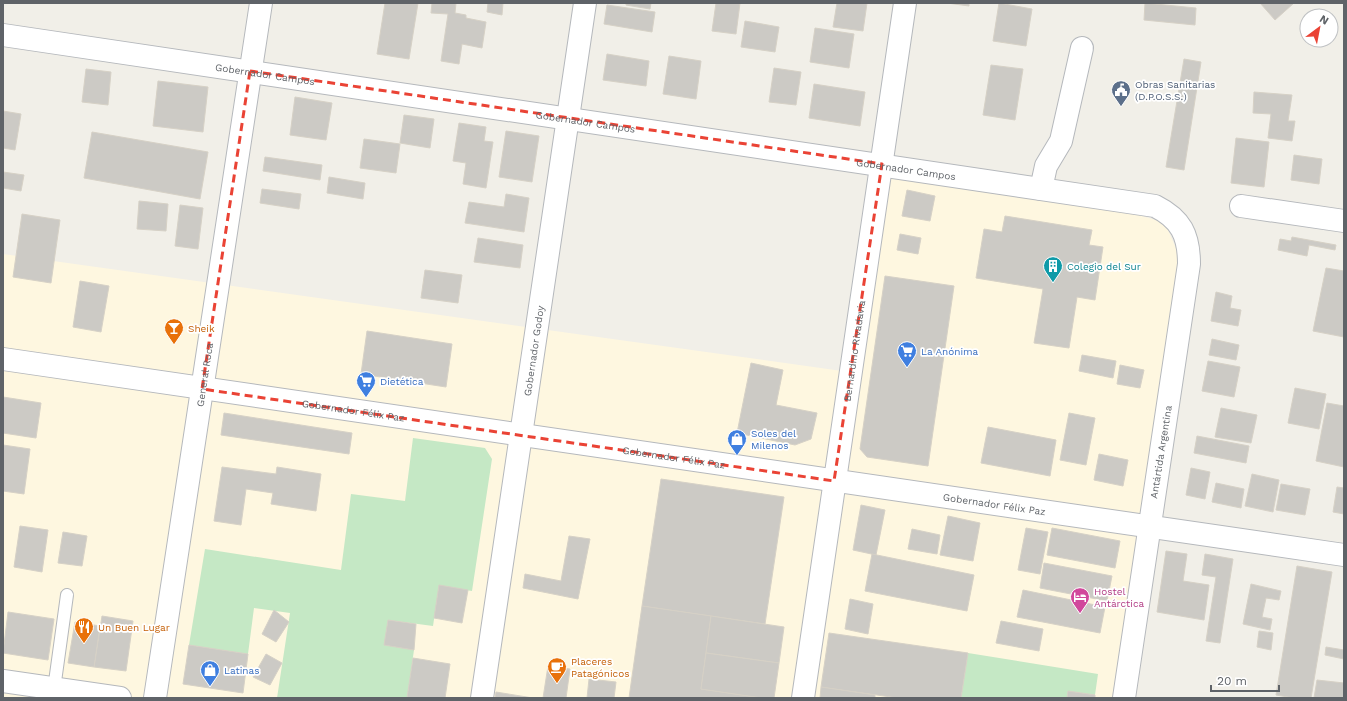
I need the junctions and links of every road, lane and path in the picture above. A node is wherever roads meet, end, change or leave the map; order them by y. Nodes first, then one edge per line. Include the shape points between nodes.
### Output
1 (261, 3) edge
2 (585, 3) edge
3 (906, 3) edge
4 (3, 34) edge
5 (1082, 48) dead end
6 (250, 71) junction
7 (568, 118) junction
8 (882, 164) junction
9 (1041, 189) junction
10 (1241, 206) dead end
11 (1168, 212) joint
12 (1344, 221) edge
13 (3, 359) edge
14 (202, 389) junction
15 (521, 435) junction
16 (834, 481) junction
17 (1150, 527) junction
18 (1344, 555) edge
19 (67, 595) dead end
20 (3, 681) edge
21 (54, 688) junction
22 (120, 698) edge
23 (154, 698) edge
24 (482, 698) edge
25 (803, 698) edge
26 (1124, 698) edge

1 - 6 street, General Roca
2 - 7 street, Gobernador Godoy
3 - 8 street, Bernardino Rivadavia
4 - 6 street, Gobernador Campos
5 - 9 street via 1061,141 1046,166
6 - 7 street, Gobernador Campos
6 - 14 street, General Roca
7 - 8 street, Gobernador Campos
7 - 15 street, Gobernador Godoy
8 - 9 street, Gobernador Campos
8 - 16 street, Bernardino Rivadavia
9 - 11 street, Gobernador Campos via 1155,206
10 - 12 street
11 - 17 street, Antártida Argentina via 1186,235 1189,264
13 - 14 street, Gobernador Félix Paz
14 - 15 street, Gobernador Félix Paz
14 - 23 street, General Roca
15 - 16 street, Gobernador Félix Paz
15 - 24 street, Gobernador Godoy
16 - 17 street, Gobernador Félix Paz
16 - 25 street, Bernardino Rivadavia
17 - 18 street, Gobernador Félix Paz
17 - 26 street, Antártida Argentina
19 - 21 lane
20 - 21 street
21 - 22 street

